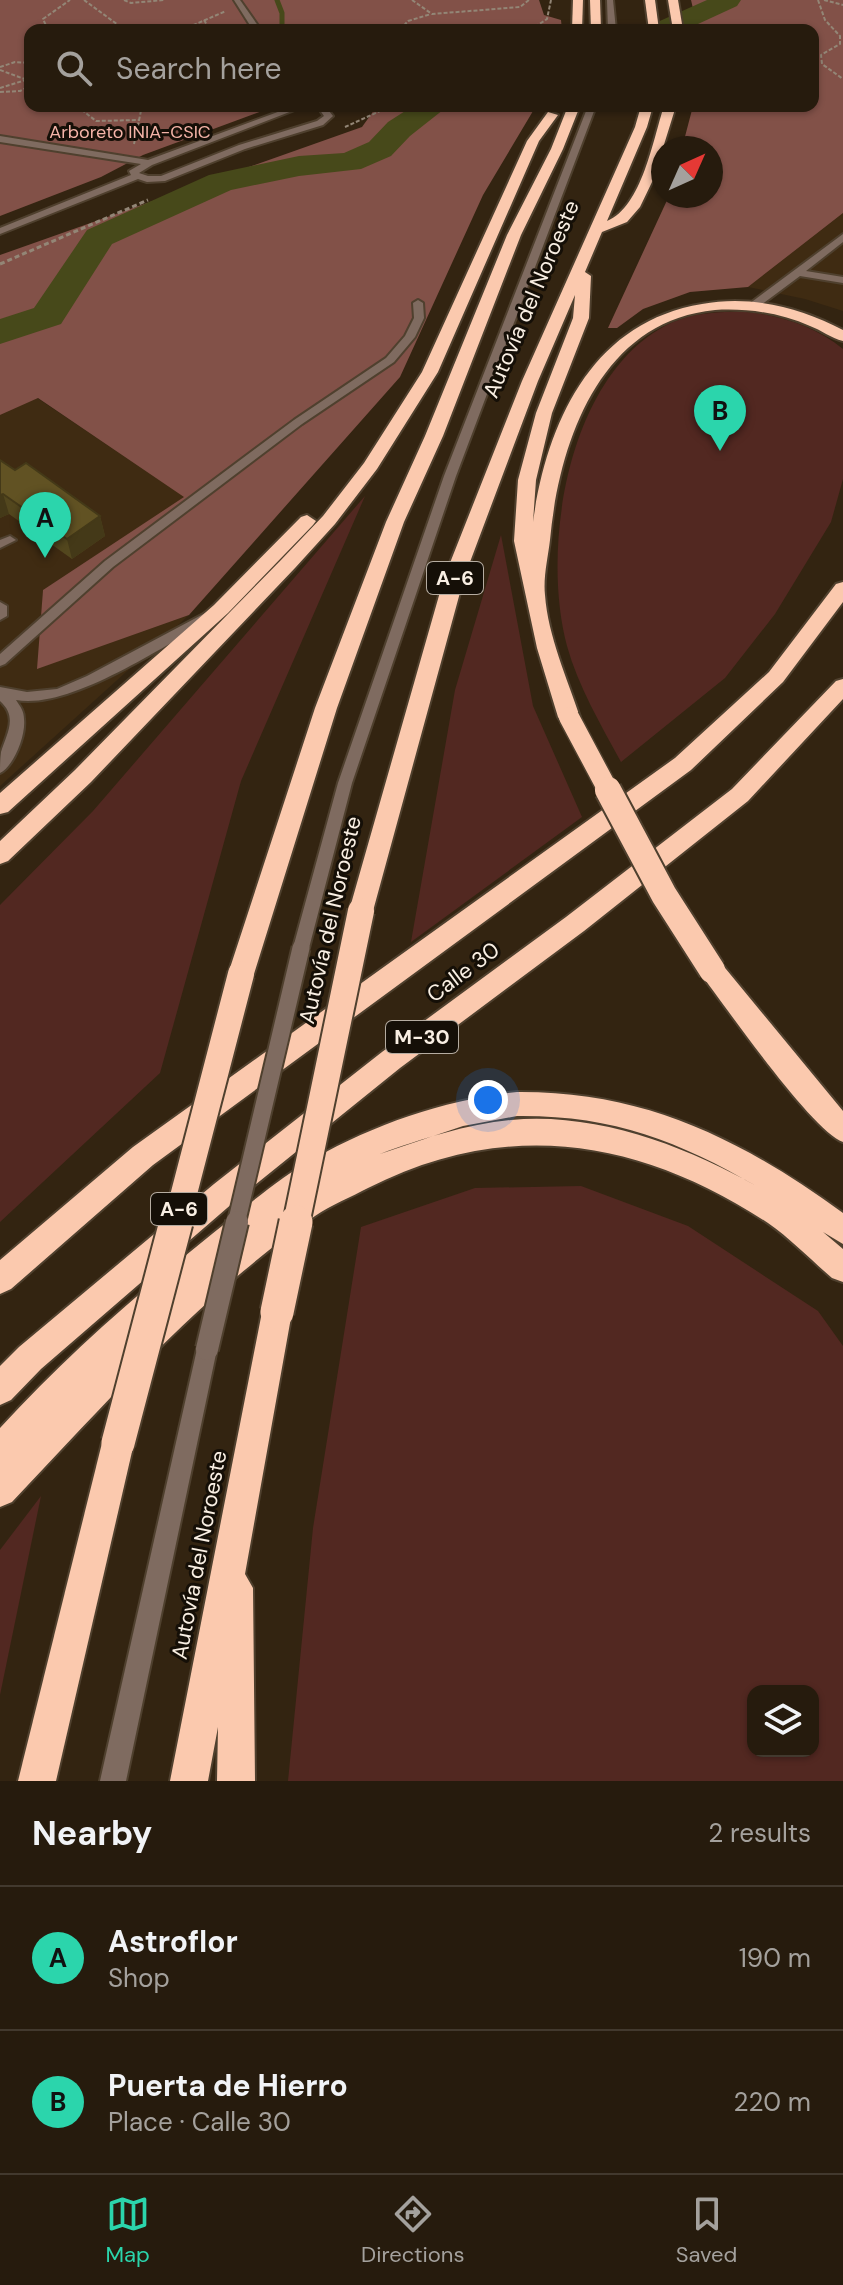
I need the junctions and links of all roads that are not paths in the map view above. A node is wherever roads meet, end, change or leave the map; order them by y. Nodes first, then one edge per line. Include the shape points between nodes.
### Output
1 (578, 0) edge
2 (595, 0) edge
3 (610, 1) edge
4 (650, 2) edge
5 (673, 2) edge
6 (239, 3) edge
7 (253, 24) edge
8 (577, 24) edge
9 (596, 24) edge
10 (612, 24) edge
11 (653, 24) edge
12 (677, 24) edge
13 (285, 112) edge
14 (326, 112) edge
15 (552, 112) edge
16 (553, 112) edge
17 (572, 112) edge
18 (590, 112) edge
19 (645, 112) edge
20 (668, 112) edge
21 (0, 139) edge
22 (0, 145) edge
23 (136, 169) junction
24 (532, 200) junction
25 (596, 229) junction
26 (0, 231) edge
27 (843, 237) edge
28 (586, 258) junction
29 (798, 273) junction
30 (843, 280) edge
31 (418, 303) dead end
32 (753, 306) junction
33 (843, 336) edge
34 (439, 347) junction
35 (843, 588) edge
36 (535, 592) junction
37 (0, 606) edge
38 (221, 609) junction
39 (0, 616) edge
40 (0, 661) edge
41 (843, 686) edge
42 (0, 692) edge
43 (0, 768) edge
44 (83, 776) junction
45 (0, 806) edge
46 (0, 855) edge
47 (0, 874) edge
48 (843, 1130) edge
49 (843, 1230) edge
50 (843, 1268) edge
51 (0, 1279) edge
52 (0, 1389) edge
53 (0, 1452) edge
54 (0, 1490) edge
55 (236, 1530) junction
56 (37, 1781) edge
57 (113, 1781) edge
58 (189, 1781) edge
59 (236, 1781) edge

1 - 8 highway
2 - 9 highway
3 - 10 lane
4 - 11 highway
5 - 12 highway
6 - 7 lane
13 - 23 lane
14 - 23 lane via 329,116 320,123 162,179
15 - 34 highway via 533,141
16 - 24 highway, Autovía del Noroeste / A-6
17 - 24 highway, Autovía del Noroeste / A-6
18 - 57 lane, bridge via 450,476 345,783 207,1349
19 - 25 highway, Autovía del Noroeste / A-6
20 - 25 highway via 632,207 623,219
21 - 23 lane
22 - 23 lane
23 - 26 lane
24 - 56 highway, Autovía del Noroeste / A-6, bridge via 389,536 326,708 241,974 118,1443
25 - 28 highway, Autovía del Noroeste / A-6
27 - 29 lane
28 - 36 highway via 581,318 544,413 527,480 523,541
28 - 55 highway, Autovía del Noroeste / A-6, bridge via 530,381 454,578 361,911
29 - 30 lane
29 - 32 lane
31 - 40 lane via 419,318 410,337 390,360 109,564
32 - 33 highway via 799,316
32 - 36 highway via 708,306 668,315 634,333 608,357 573,413 557,454
34 - 38 highway via 374,445
34 - 44 highway via 417,396 329,520
35 - 51 highway, Calle 30 via 776,677 683,764 143,1156
36 - 48 highway, bridge via 569,717 664,895 712,970
37 - 39 lane
38 - 42 lane via 59,693 27,697
38 - 45 highway
41 - 52 highway, Calle 30 / M-30 via 740,795 224,1193
42 - 43 lane via 13,702 18,718 15,741
44 - 46 highway
44 - 47 highway
49 - 53 highway via 744,1162 653,1123 589,1107 518,1104 452,1115 350,1154 302,1181 163,1291
50 - 54 highway via 780,1215 712,1176 640,1148 574,1134 512,1132 458,1143 390,1163 306,1205 175,1309
55 - 58 highway, Autovía del Noroeste / A-6
55 - 59 highway

